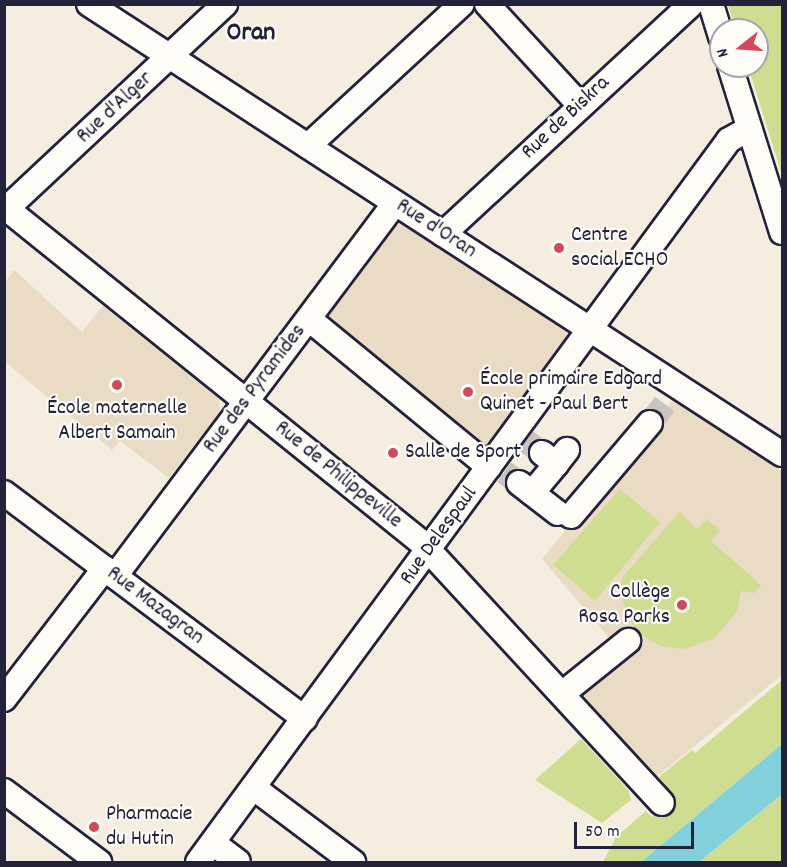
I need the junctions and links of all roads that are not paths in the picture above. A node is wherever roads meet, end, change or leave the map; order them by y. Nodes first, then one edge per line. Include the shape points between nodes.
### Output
1 (88, 4) edge
2 (225, 4) edge
3 (462, 4) edge
4 (487, 4) edge
5 (691, 4) edge
6 (169, 57) junction
7 (734, 78) edge
8 (580, 105) junction
9 (750, 129) junction
10 (308, 146) junction
11 (396, 203) junction
12 (6, 210) edge
13 (783, 232) edge
14 (443, 234) junction
15 (309, 319) junction
16 (590, 329) junction
17 (246, 401) junction
18 (650, 423) tunnel mouth
19 (541, 448) junction
20 (783, 454) edge
21 (507, 476) junction
22 (4, 493) edge
23 (429, 550) junction
24 (110, 572) junction
25 (628, 641) dead end
26 (562, 694) junction
27 (4, 699) edge
28 (305, 719) junction
29 (254, 788) junction
30 (4, 791) edge
31 (662, 803) dead end
32 (213, 843) junction
33 (83, 858) edge
34 (341, 859) edge
35 (198, 862) edge
36 (238, 862) edge

1 - 6 street, Rue d'Oran
2 - 6 street, Rue d'Alger
3 - 10 street
4 - 8 street
5 - 8 street, Rue de Biskra
6 - 10 street, Rue d'Oran
6 - 12 street, Rue d'Alger
7 - 9 street
8 - 14 street, Rue de Biskra
9 - 13 street
9 - 16 street, Rue Delespaul via 729,140
10 - 11 street, Rue d'Oran
11 - 14 street, Rue d'Oran
11 - 15 street, Rue des Pyramides
12 - 17 street, Rue de Philippeville
14 - 16 street, Rue d'Oran
15 - 17 street, Rue des Pyramides
15 - 21 street
16 - 19 street, Rue Delespaul
16 - 20 street, Rue d'Oran via 676,391
17 - 23 street, Rue de Philippeville
17 - 24 street, Rue des Pyramides
18 - 21 street via 565,515
19 - 21 street, Rue Delespaul
19 - 21 street
21 - 23 street, Rue Delespaul
22 - 24 street, Rue Mazagran
23 - 26 street, Rue de Philippeville
23 - 28 street, Rue Delespaul
24 - 27 street, Rue des Pyramides
24 - 28 street, Rue Mazagran
25 - 26 street
26 - 31 street, Rue de Philippeville
28 - 29 street, Rue Delespaul
29 - 32 street, Rue Delespaul
29 - 34 street
30 - 33 street
32 - 35 street, Rue Delespaul
32 - 36 street

